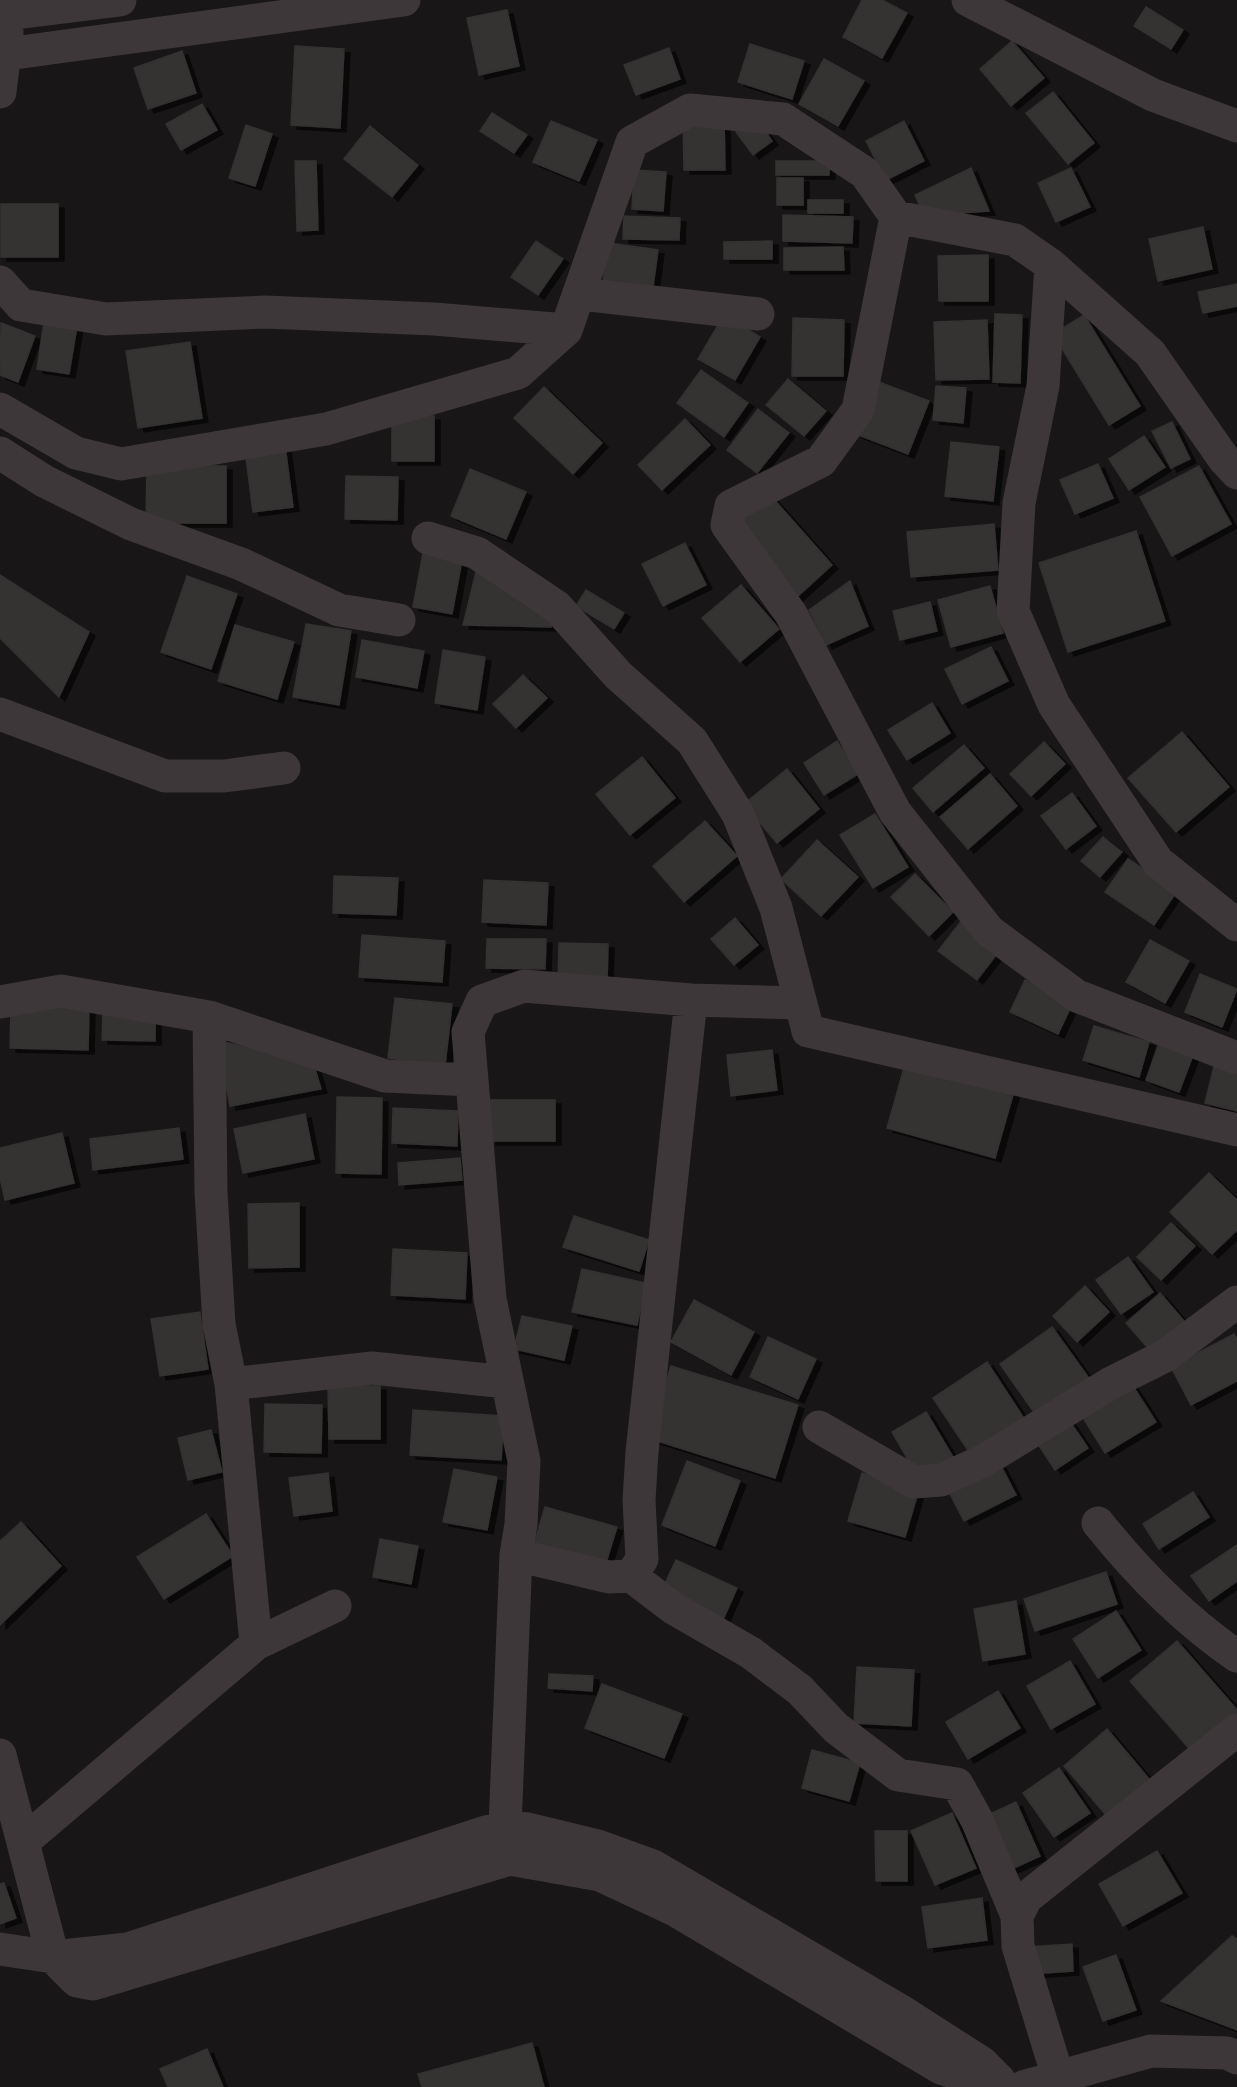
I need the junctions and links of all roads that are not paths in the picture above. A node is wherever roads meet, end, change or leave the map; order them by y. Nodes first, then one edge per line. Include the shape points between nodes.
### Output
1 (120, 0) edge
2 (404, 0) edge
3 (968, 0) edge
4 (5, 15) edge
5 (2, 54) edge
6 (0, 92) edge
7 (1237, 126) edge
8 (896, 217) junction
9 (1051, 265) junction
10 (0, 282) edge
11 (581, 294) junction
12 (758, 314) dead end
13 (566, 330) junction
14 (0, 409) edge
15 (0, 453) edge
16 (1237, 473) edge
17 (428, 538) dead end
18 (399, 620) dead end
19 (0, 714) edge
20 (284, 768) dead end
21 (1237, 925) edge
22 (691, 1000) junction
23 (0, 1002) edge
24 (800, 1003) junction
25 (209, 1017) junction
26 (1237, 1058) edge
27 (472, 1080) junction
28 (1237, 1130) edge
29 (1237, 1302) edge
30 (507, 1382) junction
31 (231, 1384) junction
32 (819, 1428) dead end
33 (1098, 1523) dead end
34 (516, 1555) junction
35 (631, 1576) junction
36 (335, 1606) dead end
37 (256, 1644) junction
38 (1237, 1656) edge
39 (1237, 1730) edge
40 (0, 1755) edge
41 (23, 1842) junction
42 (508, 1843) junction
43 (1017, 1916) junction
44 (5, 1954) edge
45 (53, 1957) junction
46 (1237, 2058) edge
47 (1058, 2077) junction
48 (997, 2087) edge
49 (1005, 2087) edge
50 (1023, 2087) edge

1 - 4 street
2 - 5 street
3 - 7 street via 1153,95
4 - 5 street
5 - 6 street
8 - 9 street via 1014,240
8 - 11 street via 865,172 783,119 690,110 632,142
8 - 26 street via 858,410 821,461 731,506 727,525 791,614 895,812 989,931 1077,996
9 - 16 street via 1150,353
9 - 21 street via 1043,386 1019,503 1013,611 1054,705 1158,862
10 - 13 street via 21,305 106,319 265,312 434,319
11 - 12 street
11 - 13 street
13 - 14 street via 518,373 326,429 121,464 76,453
15 - 18 street via 44,481 131,524 242,564 339,610
17 - 24 street via 477,553 557,607 618,675 692,741 738,814 776,908
19 - 20 street via 165,776 224,776
22 - 24 street
22 - 27 street via 524,986 482,1001 468,1032
22 - 35 street via 642,1452 642,1559
23 - 25 street via 61,991
24 - 28 street via 808,1031
25 - 27 street via 385,1076
25 - 31 street via 211,1192 219,1324
27 - 30 street via 490,1299
29 - 32 street via 1165,1356 1111,1383 983,1461 941,1480 914,1482
30 - 31 street via 372,1368
30 - 34 street via 524,1461
31 - 37 street
33 - 38 street via 1131,1565 1212,1639
34 - 35 street via 609,1576
34 - 42 street
35 - 43 street via 673,1608 751,1653 800,1690 836,1728 898,1776 957,1784 977,1820
36 - 37 street
37 - 41 street
39 - 43 street via 1026,1898
40 - 41 street
41 - 45 street
42 - 45 street via 93,1984 77,1982
42 - 48 street via 600,1875 675,1910 941,2068
42 - 49 street via 528,1829 598,1846 653,1866 901,2011 982,2063
43 - 47 street via 1018,1946
44 - 45 street
46 - 47 street via 1227,2053 1151,2051
47 - 50 street

